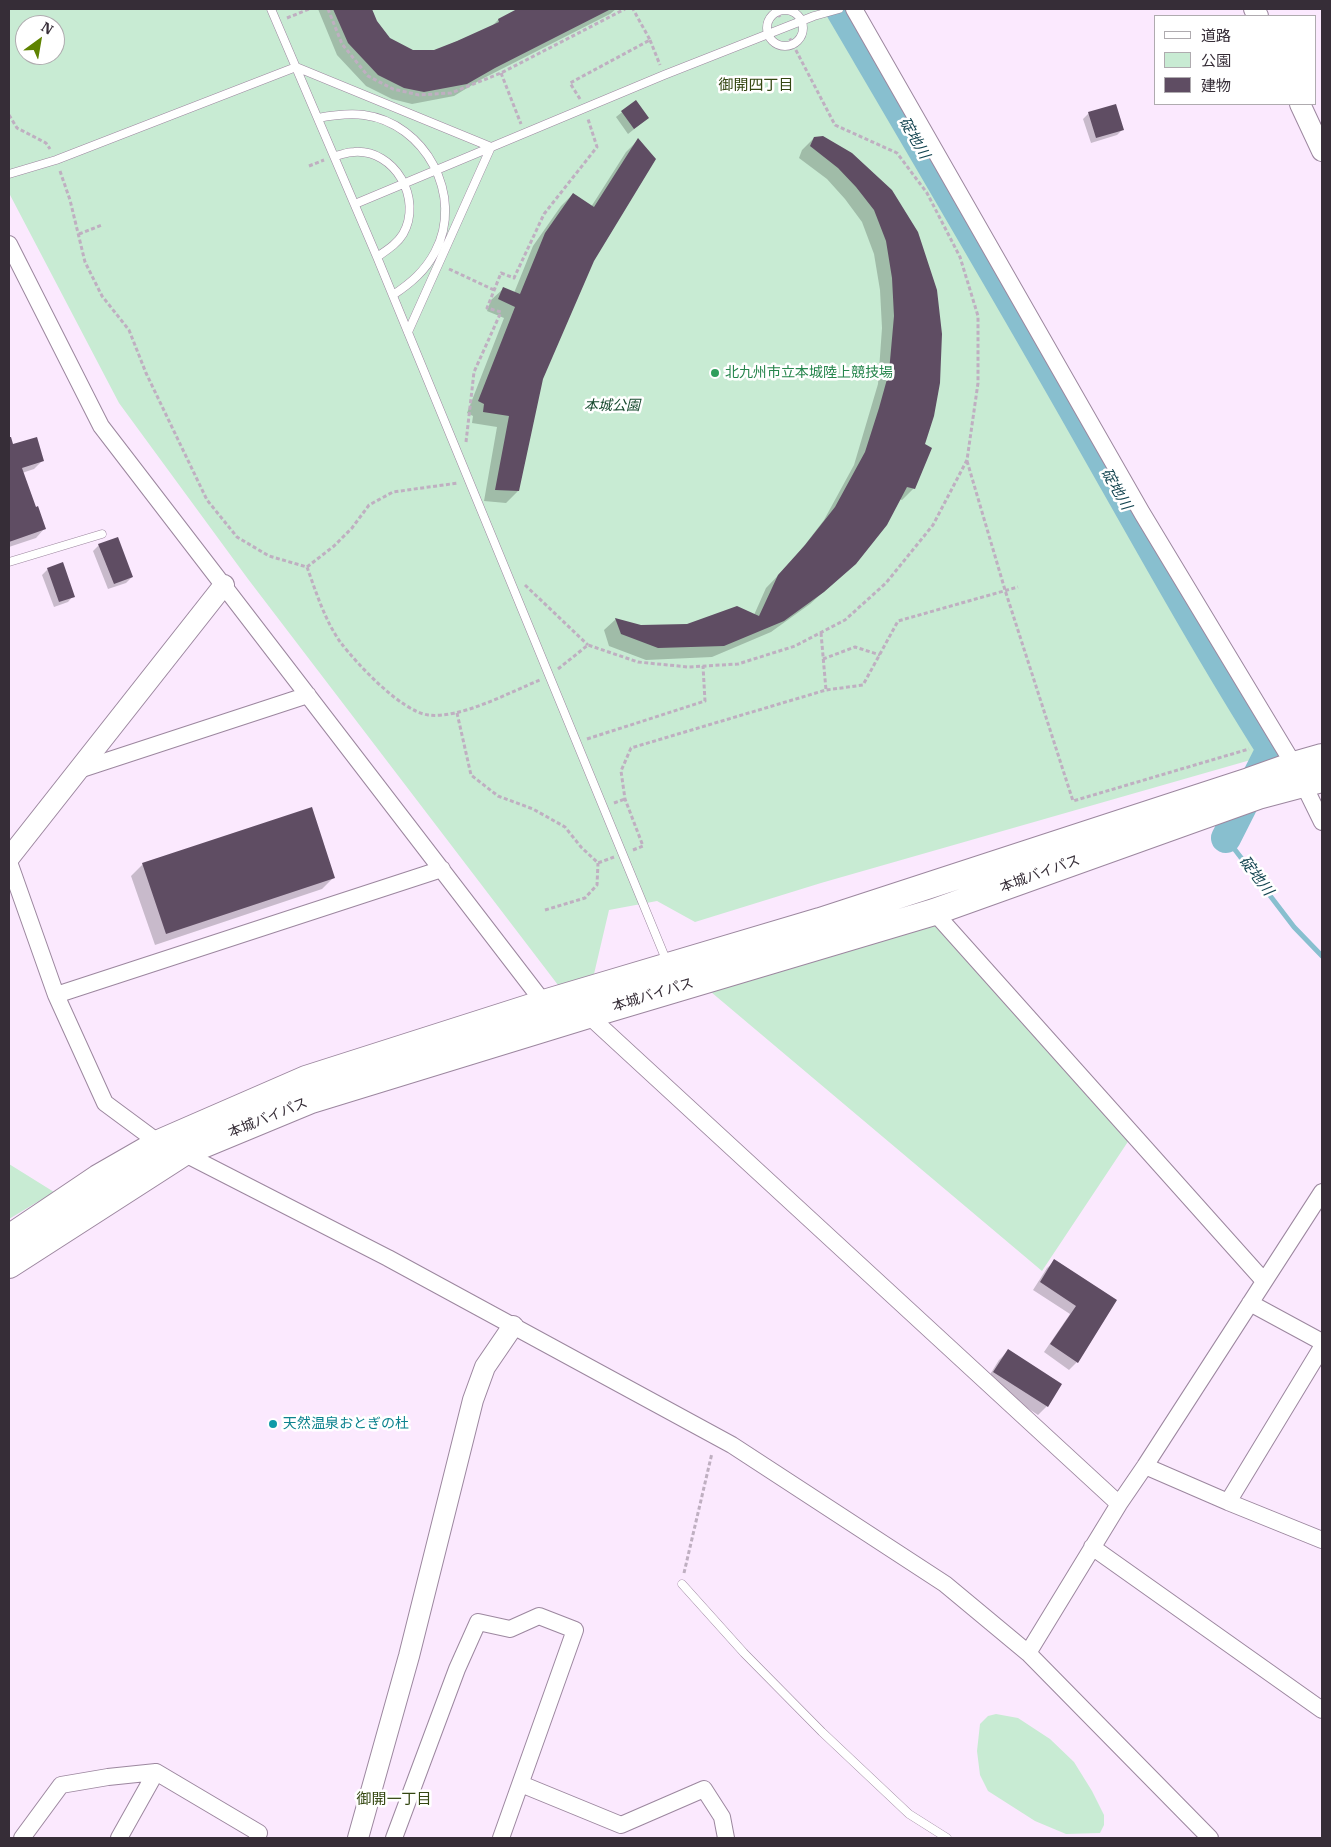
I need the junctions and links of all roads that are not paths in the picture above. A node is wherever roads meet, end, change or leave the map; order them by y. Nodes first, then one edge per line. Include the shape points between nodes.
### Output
1 (271, 9) edge
2 (839, 9) edge
3 (854, 9) edge
4 (777, 10) edge
5 (802, 21) junction
6 (769, 34) junction
7 (296, 67) junction
8 (1300, 105) edge
9 (318, 118) junction
10 (491, 147) junction
11 (1322, 151) edge
12 (334, 156) junction
13 (437, 169) junction
14 (9, 174) edge
15 (405, 183) junction
16 (355, 204) junction
17 (9, 244) edge
18 (377, 257) junction
19 (393, 295) junction
20 (408, 332) junction
21 (102, 534) dead end
22 (9, 562) edge
23 (224, 585) junction
24 (308, 695) junction
25 (1322, 757) edge
26 (79, 770) junction
27 (1306, 776) edge
28 (1222, 799) junction
29 (1322, 822) edge
30 (9, 860) edge
31 (442, 870) junction
32 (934, 912) junction
33 (668, 966) junction
34 (56, 995) junction
35 (544, 1003) junction
36 (588, 1015) junction
37 (159, 1144) junction
38 (183, 1153) junction
39 (1322, 1192) edge
40 (9, 1238) edge
41 (9, 1265) edge
42 (1264, 1281) junction
43 (1250, 1303) junction
44 (513, 1326) junction
45 (1322, 1342) edge
46 (1322, 1347) edge
47 (1145, 1466) junction
48 (1228, 1502) junction
49 (1119, 1504) junction
50 (1322, 1540) edge
51 (1092, 1548) junction
52 (682, 1584) road end
53 (1028, 1653) junction
54 (1322, 1710) edge
55 (156, 1772) junction
56 (521, 1784) junction
57 (22, 1838) edge
58 (118, 1838) edge
59 (257, 1838) edge
60 (358, 1838) edge
61 (394, 1838) edge
62 (501, 1838) edge
63 (726, 1838) edge
64 (947, 1838) edge
65 (1210, 1838) edge

1 - 7 lane
2 - 5 lane
3 - 27 street via 1142,513
4 - 5 lane via 787,10
4 - 6 lane via 771,17
5 - 6 lane
5 - 6 lane via 800,38 793,44 784,46 774,42
6 - 10 lane
7 - 9 lane
7 - 10 lane
7 - 14 lane via 56,160
8 - 11 street
9 - 12 lane
9 - 13 lane via 349,114 387,121 424,149
10 - 13 lane
10 - 20 lane
12 - 15 lane via 355,152 375,156 392,166
12 - 16 lane
13 - 15 lane
13 - 19 lane via 445,210 441,238 425,268 410,284
15 - 16 lane
15 - 18 lane via 410,200 403,234
16 - 18 lane
17 - 23 street via 101,426
18 - 19 lane
19 - 20 lane
20 - 33 lane
21 - 22 lane
23 - 24 street
23 - 26 street
24 - 26 street
24 - 31 street
25 - 27 highway, 本城バイパス
26 - 30 street
27 - 28 highway, 本城バイパス
27 - 28 highway, 本城バイパス via 1258,796
27 - 29 street
28 - 32 highway, 本城バイパス
28 - 33 highway, 本城バイパス
30 - 34 street
31 - 34 street
31 - 35 street
32 - 36 highway, 本城バイパス
32 - 42 street
33 - 35 highway, 本城バイパス
34 - 37 street via 105,1103
35 - 37 highway, 本城バイパス via 306,1079
36 - 38 highway, 本城バイパス via 311,1100
36 - 49 street
37 - 38 street
37 - 40 highway, 本城バイパス via 98,1178
38 - 41 highway, 本城バイパス
38 - 44 street
39 - 42 street
42 - 43 street
43 - 45 street
43 - 47 street
44 - 53 street via 716,1436 811,1495 945,1584
44 - 60 street via 485,1368 473,1400 409,1656
46 - 48 street
47 - 48 street
47 - 49 street
48 - 50 street
49 - 51 street
51 - 53 street
51 - 54 street
52 - 64 lane via 822,1732 909,1814
53 - 65 street
55 - 57 street via 108,1776 61,1785
55 - 58 street
55 - 59 street via 259,1833
56 - 61 street via 575,1630 539,1616 510,1629 478,1622 457,1669
56 - 62 street
56 - 63 street via 621,1825 704,1789 722,1817

